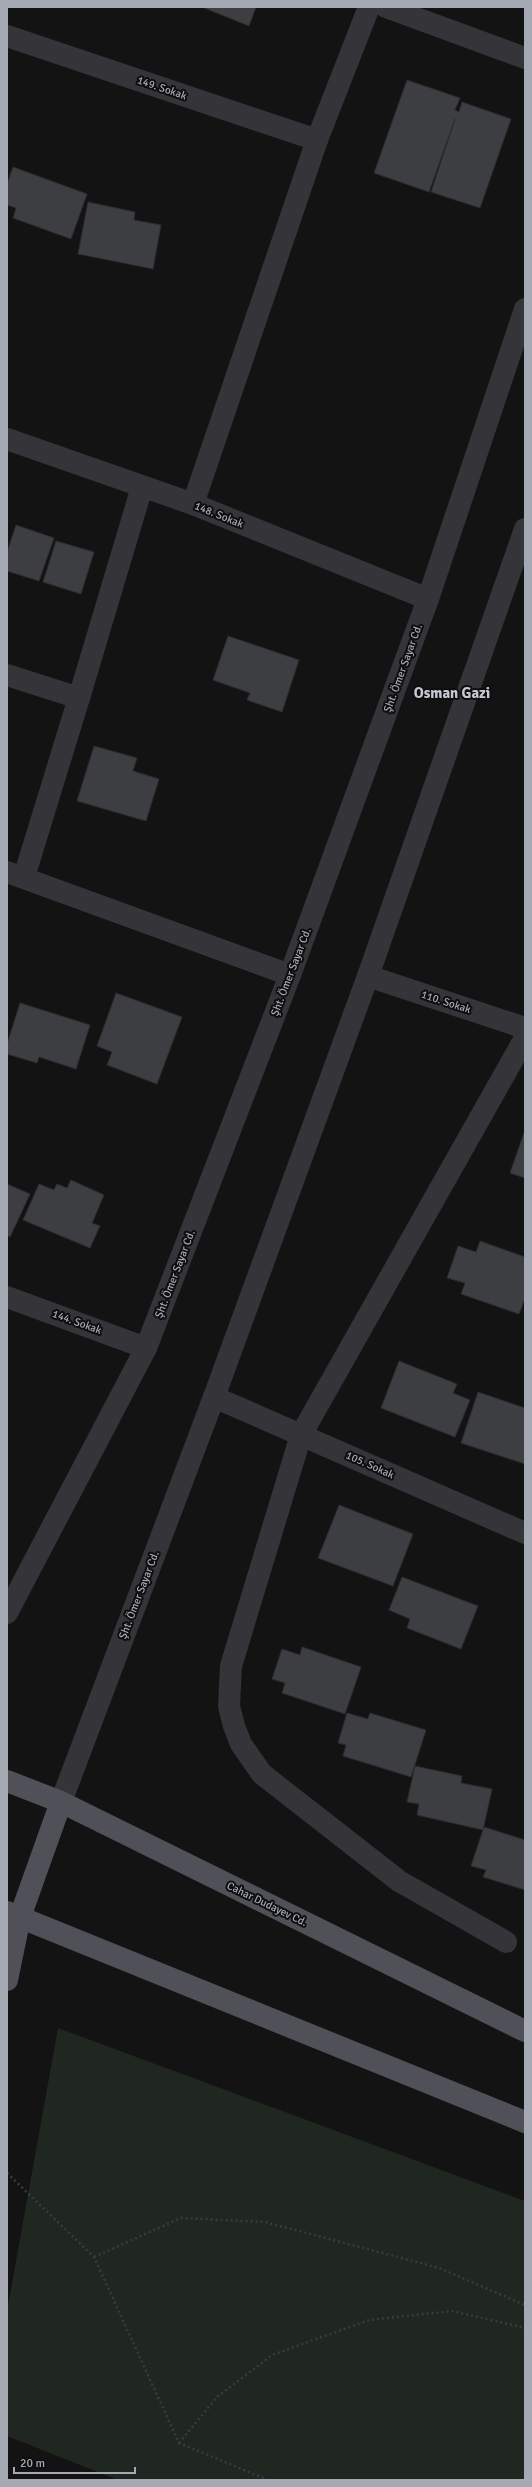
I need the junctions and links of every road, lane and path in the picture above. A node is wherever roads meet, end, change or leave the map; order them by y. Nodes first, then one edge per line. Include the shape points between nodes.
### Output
1 (369, 7) edge
2 (386, 7) edge
3 (7, 36) edge
4 (525, 58) edge
5 (317, 140) junction
6 (525, 309) edge
7 (7, 439) edge
8 (142, 486) junction
9 (193, 504) junction
10 (525, 529) edge
11 (428, 599) junction
12 (7, 675) edge
13 (79, 698) junction
14 (15, 875) edge
15 (290, 975) junction
16 (368, 976) junction
17 (525, 1028) edge
18 (525, 1038) edge
19 (7, 1297) edge
20 (146, 1348) junction
21 (214, 1397) junction
22 (302, 1435) junction
23 (525, 1534) edge
24 (7, 1613) edge
25 (7, 1781) edge
26 (61, 1802) junction
27 (14, 1915) edge
28 (506, 1942) dead end
29 (7, 1980) edge
30 (525, 2031) edge
31 (525, 2122) edge
32 (7, 2173) edge
33 (94, 2257) junction
34 (525, 2305) edge
35 (525, 2328) edge
36 (179, 2443) junction
37 (268, 2480) edge

1 - 5 street
2 - 4 street
3 - 5 street, 149. Sokak
5 - 9 street
6 - 11 street, Şht. Ömer Sayar Cd.
7 - 8 street, 148. Sokak
8 - 9 street, 148. Sokak
8 - 13 street
9 - 11 street, 148. Sokak
10 - 16 street, Şht. Ömer Sayar Cd.
11 - 15 street, Şht. Ömer Sayar Cd.
12 - 13 street
13 - 14 street
14 - 15 street
15 - 20 street, Şht. Ömer Sayar Cd.
16 - 17 street, 110. Sokak
16 - 21 street, Şht. Ömer Sayar Cd.
18 - 22 street
19 - 20 street, 144. Sokak
20 - 24 street, Şht. Ömer Sayar Cd.
21 - 22 street, 105. Sokak
21 - 26 street, Şht. Ömer Sayar Cd.
22 - 23 street, 105. Sokak
22 - 28 street via 231,1666 229,1706 238,1738 262,1774 399,1881
25 - 26 main road, Cahar Dudayev Cd.
26 - 27 main road
26 - 30 main road, Cahar Dudayev Cd.
27 - 29 main road
27 - 31 main road
32 - 33 path
33 - 34 path via 181,2218 265,2222 439,2268
33 - 36 path
35 - 36 path via 452,2311 369,2320 272,2355 217,2397
36 - 37 path

